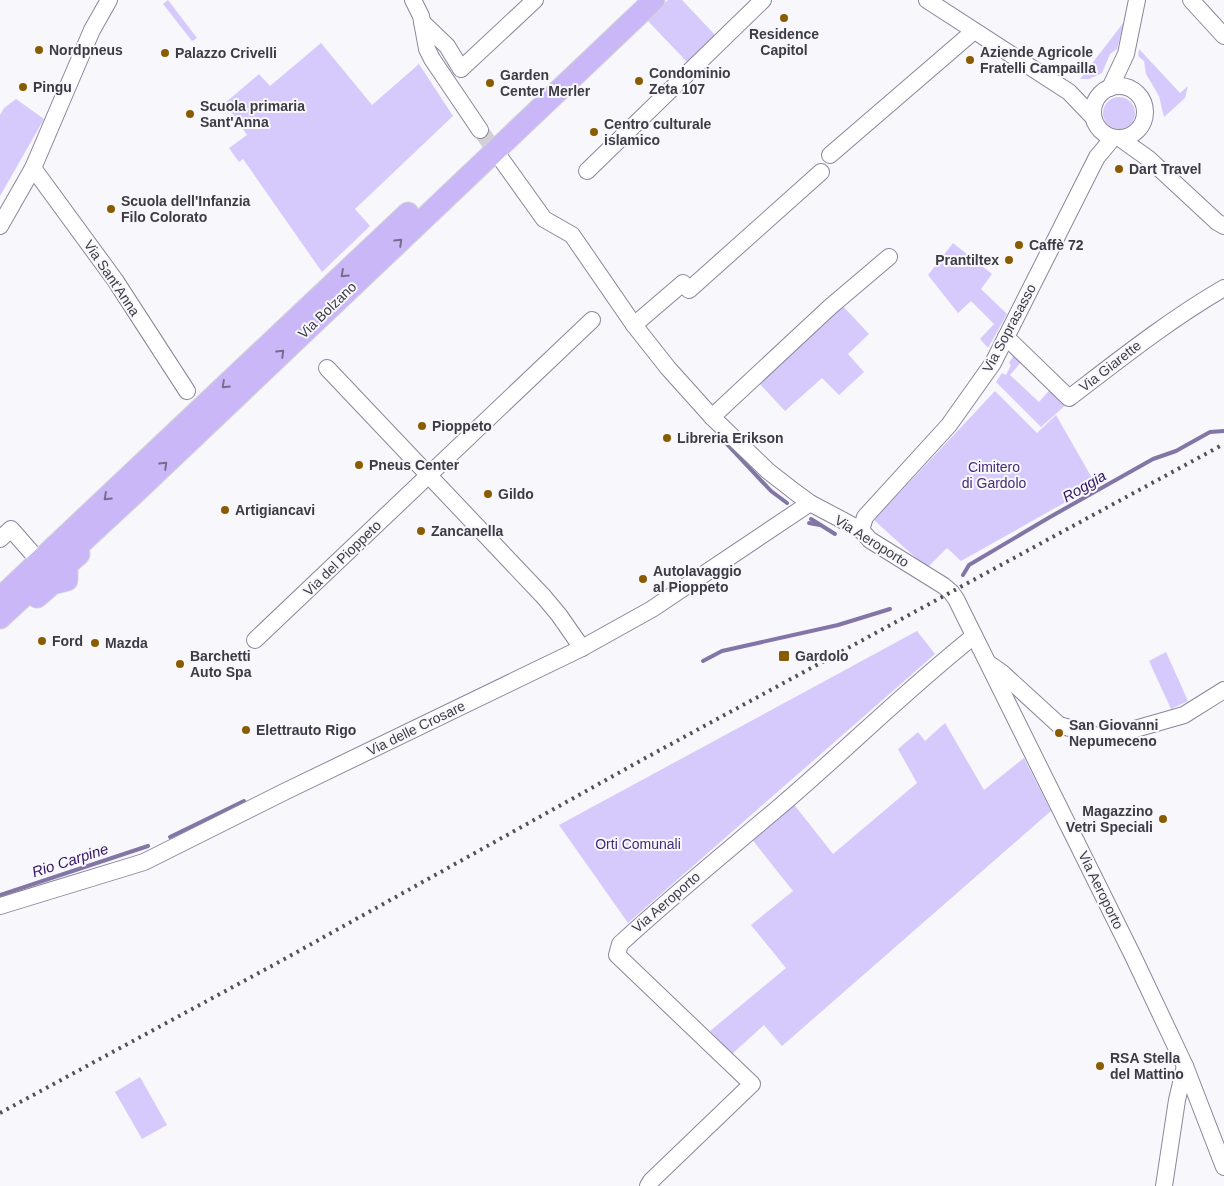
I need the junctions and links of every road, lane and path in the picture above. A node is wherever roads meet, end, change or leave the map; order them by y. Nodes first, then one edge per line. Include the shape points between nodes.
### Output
1 (109, 0) edge
2 (413, 0) edge
3 (535, 0) edge
4 (634, 0) edge
5 (654, 0) edge
6 (763, 0) edge
7 (927, 0) edge
8 (1137, 0) edge
9 (1191, 0) edge
10 (422, 22) junction
11 (974, 31) junction
12 (1224, 36) edge
13 (1126, 54) junction
14 (1069, 92) junction
15 (1104, 92) junction
16 (1136, 93) junction
17 (1096, 123) junction
18 (1142, 125) junction
19 (480, 130) tunnel mouth
20 (1117, 138) junction
21 (830, 155) dead end
22 (1097, 157) junction
23 (502, 159) tunnel mouth
24 (1148, 159) junction
25 (33, 168) junction
26 (587, 171) dead end
27 (821, 172) dead end
28 (0, 226) edge
29 (1224, 226) edge
30 (889, 257) dead end
31 (1224, 288) edge
32 (592, 320) dead end
33 (634, 325) junction
34 (1006, 338) junction
35 (327, 368) dead end
36 (187, 391) dead end
37 (712, 417) junction
38 (428, 476) junction
39 (135, 492) junction
40 (810, 504) junction
41 (861, 530) junction
42 (0, 540) edge
43 (40, 561) junction
44 (0, 598) edge
45 (0, 618) edge
46 (0, 631) edge
47 (974, 636) junction
48 (255, 640) dead end
49 (582, 648) junction
50 (988, 662) junction
51 (1224, 690) edge
52 (0, 906) edge
53 (1185, 1066) junction
54 (1224, 1167) edge
55 (648, 1186) edge
56 (1164, 1186) edge

1 - 25 street via 92,30
2 - 10 street
3 - 10 street via 461,69 447,46
4 -> 43 main road, Via Bolzano
39 -> 5 main road, Via Bolzano
6 - 26 street
7 - 11 street
8 - 13 street
9 - 12 street
10 - 19 street via 427,50
11 - 14 street
11 - 21 street
13 - 15 street, Via Soprasasso
13 - 16 street
14 - 15 street
14 - 17 street
15 - 16 street via 1124,87
15 - 17 street, Via Soprasasso via 1094,101
16 - 18 street via 1145,108
17 - 20 street
17 - 22 street, Via Soprasasso
18 - 20 street, Via Soprasasso via 1129,137
18 - 24 street
20 - 22 street, Via Soprasasso
20 - 24 street
22 - 34 street, Via Soprasasso
23 - 33 street, Via Aeroporto via 544,220 572,235
24 - 29 street
25 - 28 street
25 - 36 street, Via Sant'Anna via 115,280
27 - 33 street via 689,290 683,283
30 - 37 street
31 - 34 street, Via Giarette via 1139,343 1070,398
32 - 38 street, Via del Pioppeto
33 - 37 street, Via Aeroporto
34 - 41 street, Via Soprasasso via 993,363 949,425 865,517
35 - 38 street
37 - 40 street, Via Aeroporto via 768,471
38 - 48 street, Via del Pioppeto
38 - 49 street via 544,597
39 - 45 main road, Via Bolzano
39 - 46 main road via 130,506 67,565 67,580 52,584
40 - 41 street, Via Aeroporto
40 - 49 street, Via delle Crosare via 652,609
41 - 47 street, Via Aeroporto via 870,540 951,592
42 - 43 street via 11,529
43 - 44 main road, Via Bolzano
47 - 50 street, Via Aeroporto
47 - 55 street, Via Aeroporto via 620,944 617,955 752,1084
49 - 52 street, Via delle Crosare via 144,862
50 - 51 street via 1058,725 1098,736 1184,715
50 - 53 street, Via Aeroporto
53 - 54 street, Via Aeroporto
53 - 56 street

